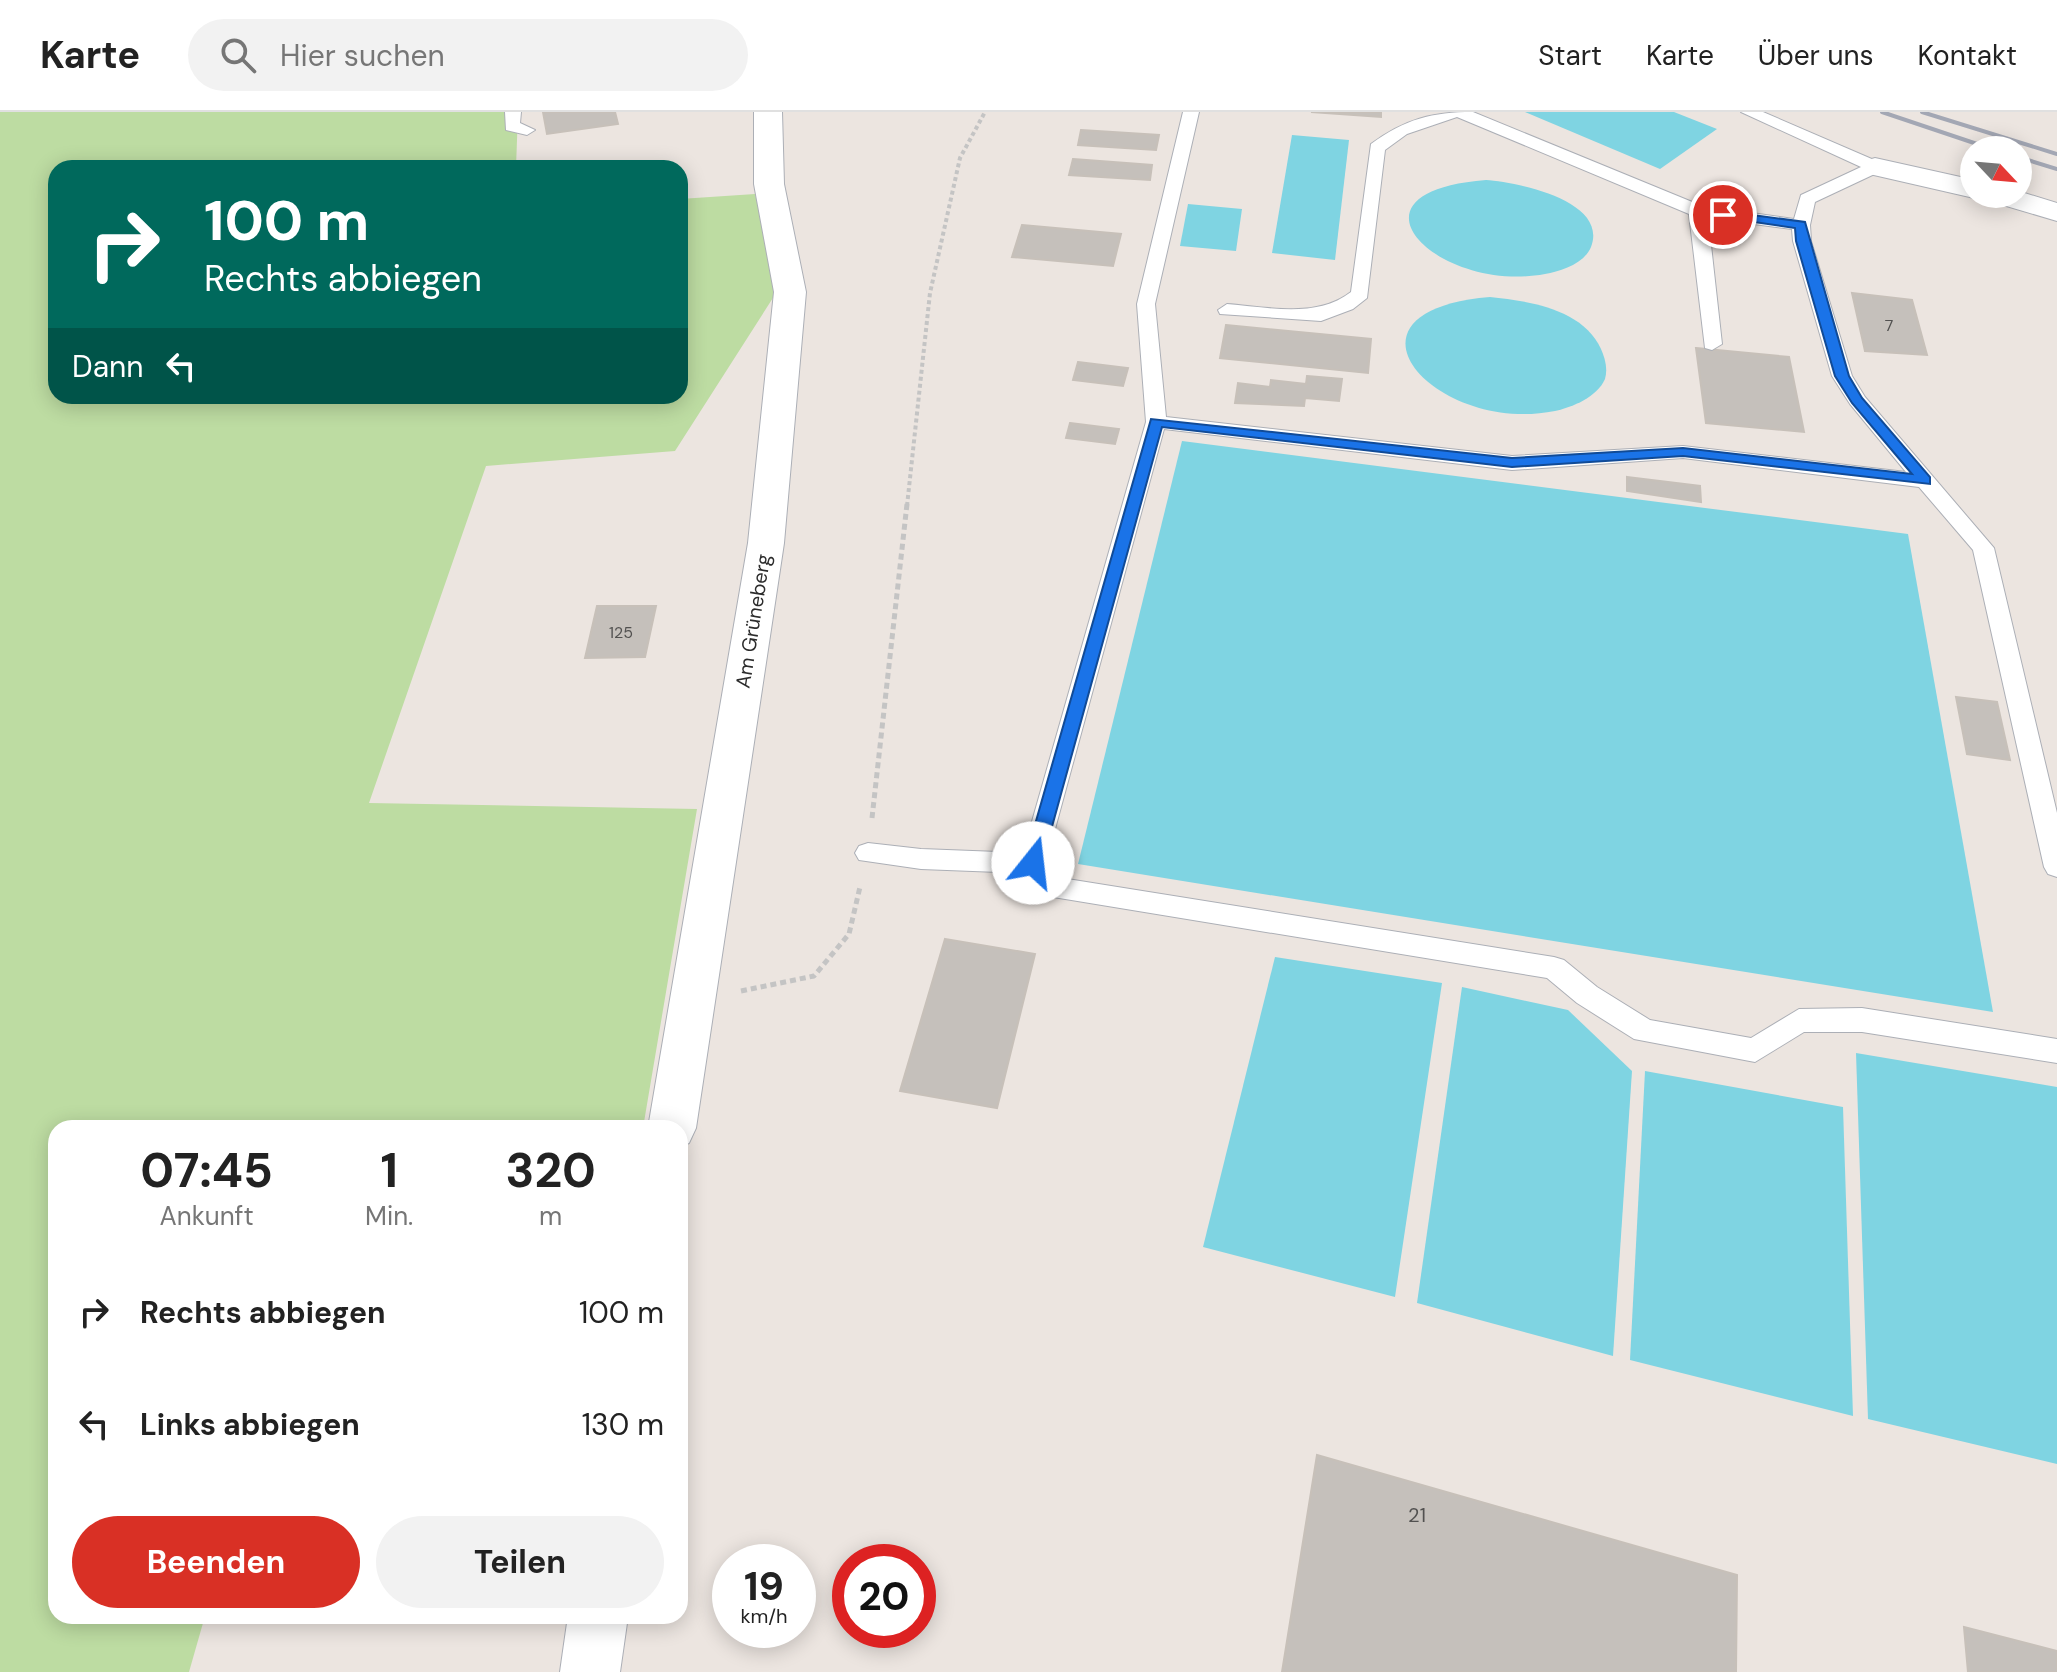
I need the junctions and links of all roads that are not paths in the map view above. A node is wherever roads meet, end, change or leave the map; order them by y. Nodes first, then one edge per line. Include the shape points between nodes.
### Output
1 (513, 112) edge
2 (768, 112) edge
3 (1191, 112) edge
4 (1458, 112) edge
5 (1749, 112) edge
6 (527, 130) dead end
7 (1875, 167) junction
8 (1960, 186) edge
9 (2032, 205) edge
10 (1698, 211) junction
11 (2057, 212) edge
12 (1801, 225) junction
13 (1227, 310) dead end
14 (1712, 344) dead end
15 (1156, 422) junction
16 (1925, 481) junction
17 (868, 853) road end
18 (1033, 863) junction
19 (2057, 867) edge
20 (2057, 1051) edge
21 (673, 1120) edge
22 (597, 1624) edge
23 (590, 1672) edge

1 - 6 lane via 512,126
2 - 21 street, Am Grüneberg via 769,184 790,292 766,543
3 - 15 lane via 1146,304
4 - 10 lane
4 - 13 lane via 1401,130 1377,148 1360,294 1321,315
5 - 7 lane
7 - 8 street
7 - 12 lane via 1807,199
9 - 11 street
10 - 12 lane
10 - 14 lane
12 - 16 lane via 1842,376
15 - 16 lane via 1512,463 1683,452
15 - 18 lane
16 - 19 lane via 1983,548
17 - 18 lane
18 - 20 lane via 1047,886 1554,968 1644,1031 1755,1050 1799,1021 1862,1020
22 - 23 street

